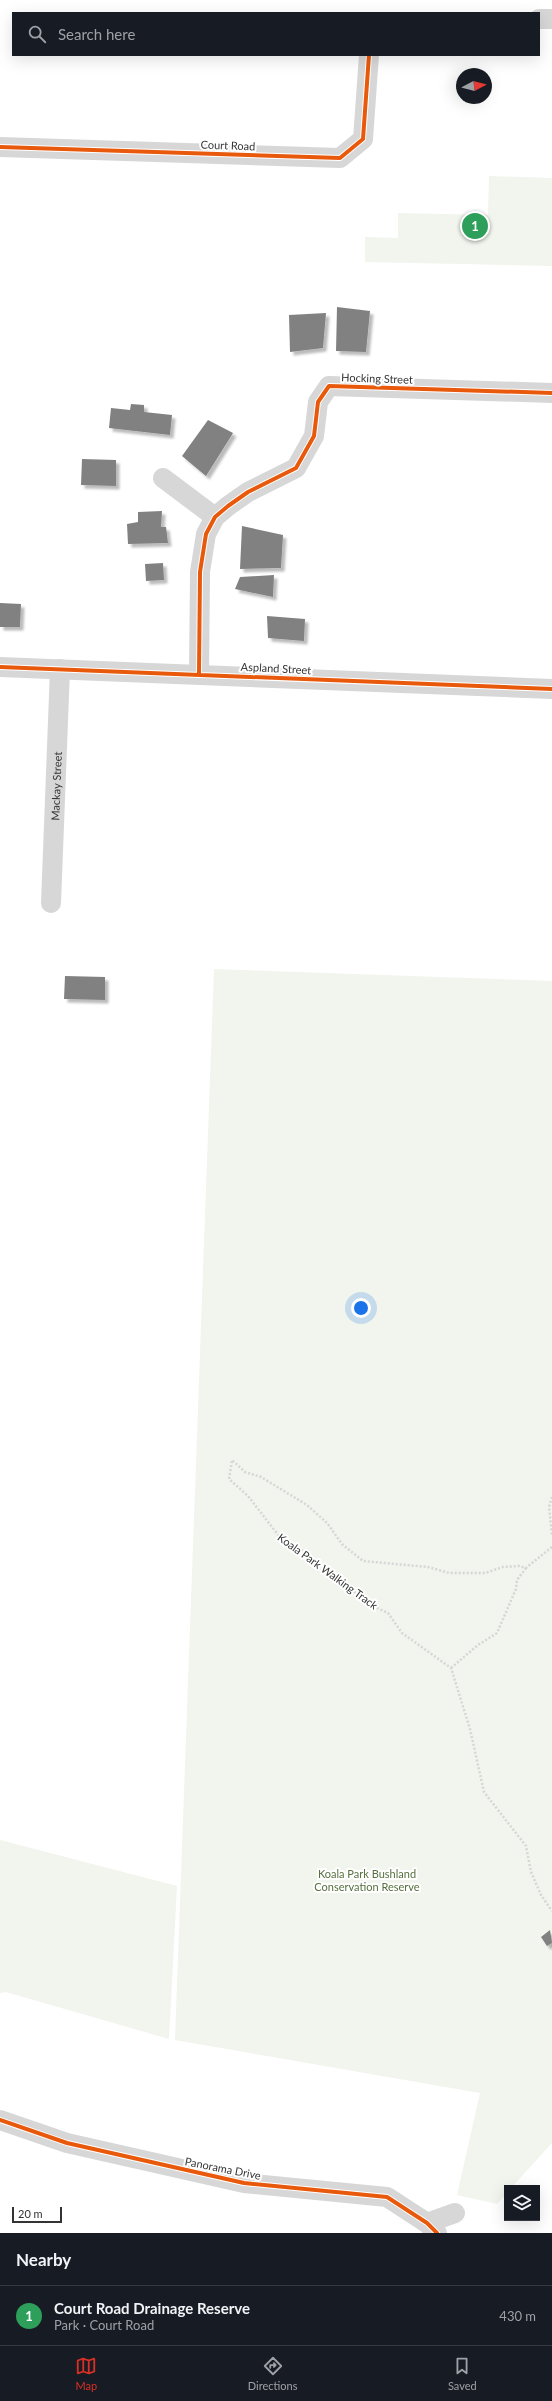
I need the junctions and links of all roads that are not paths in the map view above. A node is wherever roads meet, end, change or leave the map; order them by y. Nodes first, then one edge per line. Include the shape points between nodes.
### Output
1 (540, 19) edge
2 (552, 19) edge
3 (369, 56) edge
4 (0, 147) edge
5 (552, 393) edge
6 (163, 478) dead end
7 (215, 517) junction
8 (0, 667) edge
9 (60, 669) junction
10 (199, 674) junction
11 (552, 689) edge
12 (51, 903) dead end
13 (0, 2120) edge
14 (455, 2213) dead end
15 (432, 2228) edge

1 - 2 street
3 - 4 street, Court Road via 363,139 340,158
5 - 7 street, Hocking Street via 330,386 318,402 314,436 296,468 248,492
6 - 7 street
7 - 10 street, Hocking Street via 206,534 200,572
8 - 9 street, Aspland Street
9 - 10 street, Aspland Street
9 - 12 street, Mackay Street
10 - 11 street, Aspland Street
13 - 15 street, Panorama Drive via 68,2143 244,2183 387,2197
14 - 15 street

